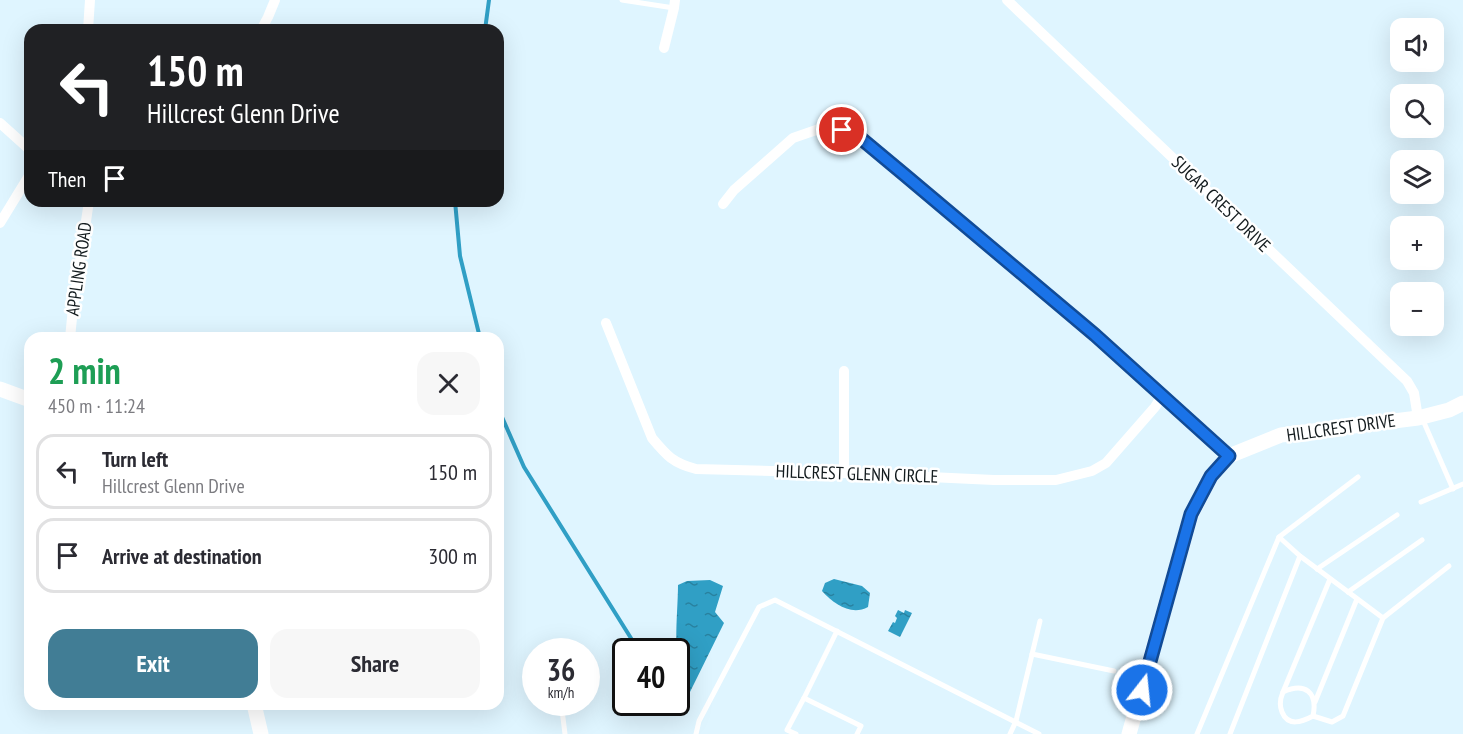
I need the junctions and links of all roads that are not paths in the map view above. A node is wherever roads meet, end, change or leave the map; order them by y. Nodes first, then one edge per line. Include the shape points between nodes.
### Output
1 (90, 0) edge
2 (275, 0) edge
3 (622, 0) edge
4 (1007, 0) edge
5 (675, 4) edge
6 (88, 24) edge
7 (264, 24) edge
8 (664, 48) dead end
9 (0, 123) edge
10 (24, 145) edge
11 (24, 184) edge
12 (723, 204) dead end
13 (87, 207) edge
14 (0, 223) edge
15 (606, 323) dead end
16 (71, 332) edge
17 (844, 371) dead end
18 (0, 389) edge
19 (1162, 396) junction
20 (24, 398) edge
21 (1463, 403) edge
22 (1420, 417) junction
23 (1229, 456) junction
24 (844, 473) junction
25 (1358, 477) dead end
26 (1463, 484) edge
27 (1453, 489) junction
28 (1421, 502) dead end
29 (1397, 515) dead end
30 (1279, 537) junction
31 (1422, 540) dead end
32 (1300, 556) junction
33 (1449, 566) dead end
34 (1317, 569) junction
35 (1330, 579) junction
36 (1348, 592) junction
37 (1357, 599) junction
38 (1383, 618) junction
39 (1040, 621) dead end
40 (837, 631) junction
41 (1032, 654) junction
42 (1114, 671) dead end
43 (1283, 692) junction
44 (804, 698) junction
45 (1314, 703) junction
46 (255, 710) edge
47 (563, 716) edge
48 (1313, 716) junction
49 (1016, 722) junction
50 (261, 734) edge
51 (565, 734) edge
52 (696, 734) edge
53 (796, 734) edge
54 (857, 734) edge
55 (1010, 734) edge
56 (1039, 734) edge
57 (1129, 734) edge
58 (1197, 734) edge
59 (1230, 734) edge

1 - 6 street
2 - 7 street
3 - 5 lane
4 - 22 street, SUGAR CREST DRIVE via 1407,381
5 - 8 street
9 - 10 street
11 - 14 street
12 - 19 street via 793,138 819,129 842,130 858,136
13 - 16 street, APPLING ROAD
15 - 24 street, HILLCREST GLENN CIRCLE via 652,438 679,465 696,469
17 - 24 street
18 - 20 street
19 - 23 street
19 - 24 street, HILLCREST GLENN CIRCLE via 1106,462 1092,471 1056,480
21 - 22 street, HILLCREST DRIVE
22 - 23 street, HILLCREST DRIVE via 1281,435
22 - 27 lane
23 - 57 street, HILLCREST DRIVE via 1211,476 1191,514
25 - 30 lane
26 - 27 lane
27 - 28 lane
29 - 34 lane
30 - 32 lane
30 - 58 lane
31 - 36 lane
32 - 34 lane
32 - 59 lane
33 - 38 lane
34 - 35 lane
35 - 36 lane
35 - 43 lane
36 - 37 lane
37 - 38 lane
37 - 45 lane
38 - 48 lane via 1344,716 1332,722
39 - 41 lane
40 - 44 lane
40 - 49 lane
40 - 52 lane via 775,600 759,607 699,721
41 - 42 lane
41 - 49 lane
43 - 45 lane via 1298,687 1306,689
43 - 48 lane via 1281,710 1288,720 1301,722
44 - 53 lane via 787,730
44 - 54 lane via 861,726
45 - 48 lane
46 - 50 street
47 - 51 lane
49 - 55 lane
49 - 56 lane

